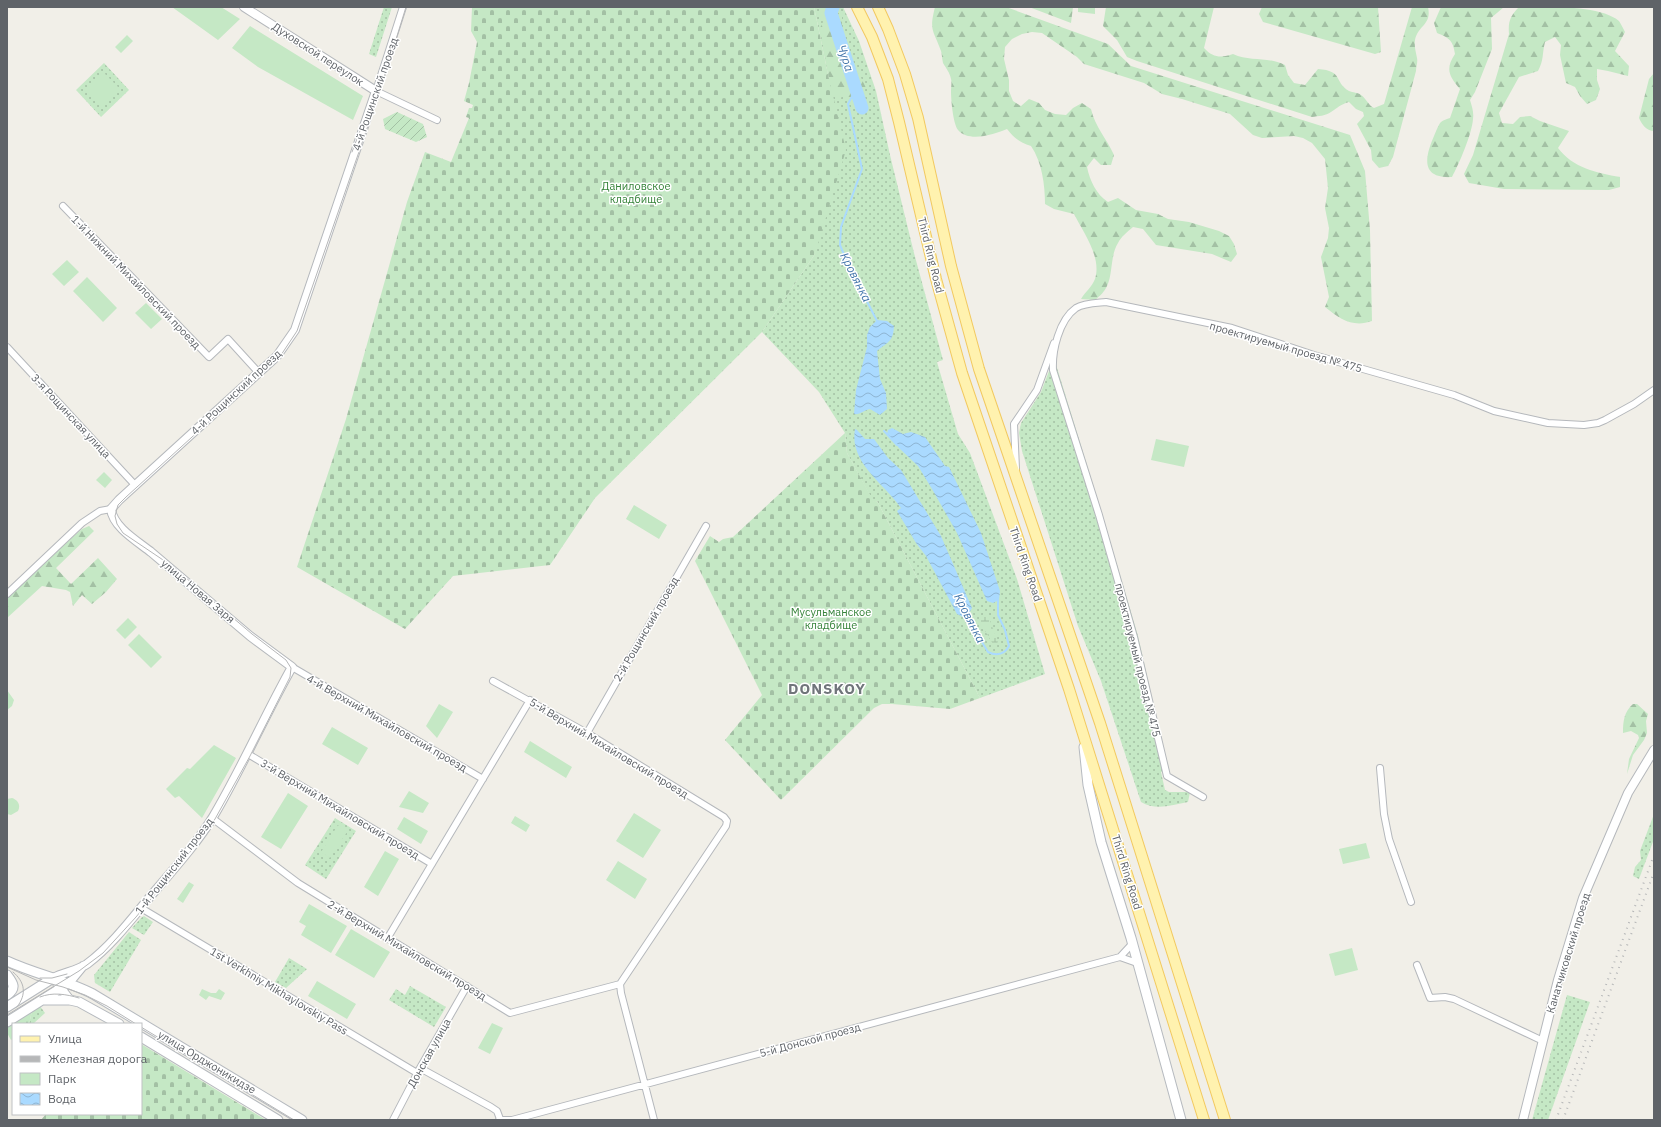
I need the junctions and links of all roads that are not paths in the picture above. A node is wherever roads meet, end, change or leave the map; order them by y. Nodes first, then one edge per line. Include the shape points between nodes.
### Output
1 (244, 7) edge
2 (403, 7) edge
3 (857, 7) edge
4 (878, 7) edge
5 (376, 91) junction
6 (437, 120) dead end
7 (63, 206) dead end
8 (1058, 335) junction
9 (7, 347) edge
10 (259, 373) junction
11 (1654, 390) edge
12 (135, 485) junction
13 (1017, 485) junction
14 (111, 509) junction
15 (706, 526) dead end
16 (8, 592) edge
17 (292, 667) junction
18 (493, 681) dead end
19 (530, 700) junction
20 (587, 733) junction
21 (1083, 733) junction
22 (1654, 750) edge
23 (248, 754) junction
24 (1380, 768) dead end
25 (483, 779) junction
26 (1203, 797) dead end
27 (212, 818) junction
28 (432, 864) junction
29 (1411, 902) dead end
30 (141, 908) junction
31 (387, 938) junction
32 (1132, 944) junction
33 (1120, 956) junction
34 (7, 961) edge
35 (1137, 963) junction
36 (1416, 965) dead end
37 (82, 966) junction
38 (7, 975) edge
39 (53, 978) junction
40 (69, 984) junction
41 (620, 984) junction
42 (467, 986) junction
43 (61, 989) junction
44 (7, 995) edge
45 (42, 1000) junction
46 (70, 1000) junction
47 (7, 1007) edge
48 (7, 1022) edge
49 (117, 1023) edge
50 (142, 1038) edge
51 (1543, 1041) junction
52 (419, 1070) junction
53 (644, 1084) junction
54 (1178, 1106) junction
55 (278, 1120) edge
56 (302, 1120) edge
57 (392, 1120) edge
58 (500, 1120) edge
59 (654, 1120) edge
60 (1181, 1120) edge
61 (1185, 1120) edge
62 (1204, 1120) edge
63 (1225, 1120) edge
64 (1523, 1120) edge

1 - 5 street, Духовской переулок
2 - 5 street, 4-й Рощинский проезд
3 - 21 main road, Third Ring Road via 888,79 936,279 962,373
4 - 13 main road, Third Ring Road via 905,74 918,118 951,266 979,369
5 - 6 street, Духовской переулок
5 - 10 street, 4-й Рощинский проезд via 295,330 277,356
7 - 10 street, 1-й Нижний Михайловский проезд via 209,357 228,339
8 - 11 street, проектируемый проезд № 475 via 1067,316 1077,307 1106,302 1232,328 1314,355 1454,395 1494,411 1548,423 1598,423
8 - 13 street via 1050,350 1037,390 1014,424
8 - 26 street, проектируемый проезд № 475 via 1052,360 1053,370 1134,637 1167,776
9 - 12 street, 3-я Рощинская улица
10 - 12 street, 4-й Рощинский проезд
12 - 14 street, 4-й Рощинский проезд
13 - 63 main road, Third Ring Road via 1100,723
14 - 16 street, 4-й Рощинский проезд via 100,511 82,523
14 - 17 street, улица Новая Заря via 116,521 134,539 250,636
15 - 20 street, 2-й Рощинский проезд
17 - 23 street, 1-й Рощинский проезд
17 - 25 street, 4-й Верхний Михайловский проезд
18 - 19 street, 5-й Верхний Михайловский проезд
19 - 20 street, 5-й Верхний Михайловский проезд
19 - 25 street
20 - 41 street, 5-й Верхний Михайловский проезд via 727,821
21 - 32 main road via 1088,785
21 - 62 main road, Third Ring Road
22 - 51 street, Канатчиковский проезд via 1628,793 1583,898
23 - 27 street, 1-й Рощинский проезд
23 - 28 street, 3-й Верхний Михайловский проезд
24 - 29 street via 1389,839
25 - 28 street
27 - 30 street, 1-й Рощинский проезд via 202,834
27 - 31 street, 2-й Верхний Михайловский проезд via 298,883
28 - 31 street
30 - 37 street, 1-й Рощинский проезд via 102,951
30 - 52 street, 1st Verkhniy Mikhaylovskiy Pass
31 - 42 street, 2-й Верхний Михайловский проезд
32 - 33 street, 5-й Донской проезд
32 - 35 main road
33 - 35 street
33 - 53 street, 5-й Донской проезд
34 - 39 main road, улица Орджоникидзе
35 - 54 main road
36 - 51 street via 1430,998 1454,999
37 - 39 street, 1-й Рощинский проезд
37 - 40 street, 1-й Рощинский проезд
38 - 44 main road via 14,987
39 - 40 main road, улица Орджоникидзе
39 - 43 street
39 - 47 main road
40 - 43 main road
40 - 56 main road, улица Орджоникидзе via 114,1006
41 - 42 street, 2-й Верхний Михайловский проезд via 510,1013
41 - 53 street
42 - 52 street, Донская улица
43 - 45 main road
43 - 46 street
45 - 46 main road
45 - 48 main road
46 - 49 main road via 88,1006
50 - 55 main road, улица Орджоникидзе
51 - 64 street, Канатчиковский проезд
52 - 57 street, Донская улица
52 - 58 street, 1st Verkhniy Mikhaylovskiy Pass via 491,1107 497,1111
53 - 58 street, 5-й Донской проезд via 512,1120
53 - 59 street
54 - 60 main road
54 - 61 street

